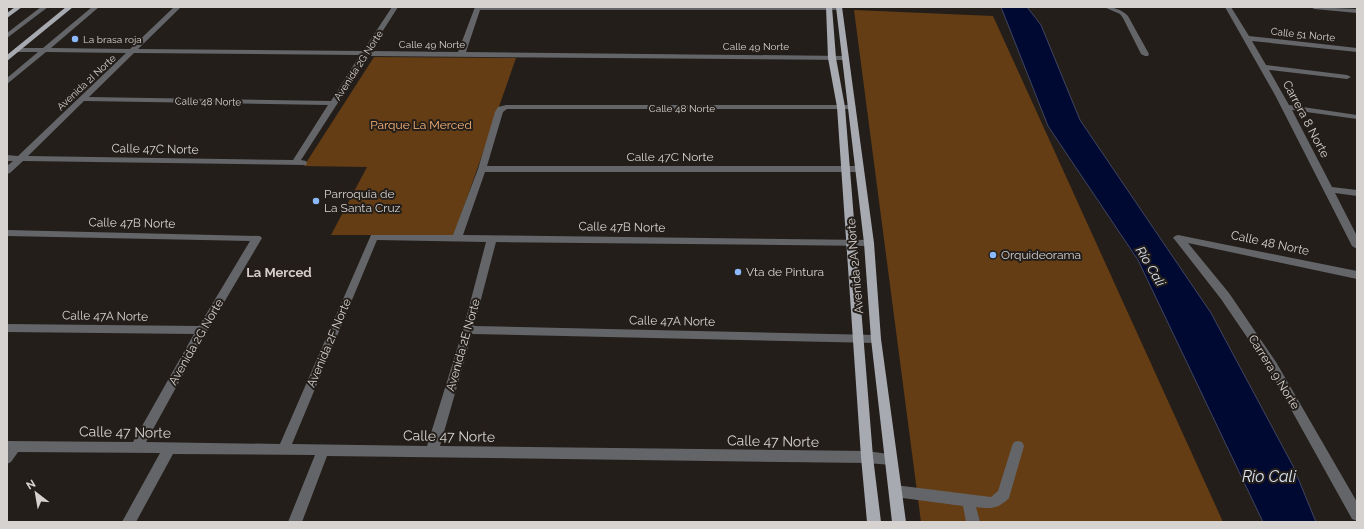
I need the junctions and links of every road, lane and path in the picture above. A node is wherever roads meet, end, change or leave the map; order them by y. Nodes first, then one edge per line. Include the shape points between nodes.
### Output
1 (19, 7) edge
2 (44, 7) edge
3 (70, 7) edge
4 (96, 7) edge
5 (178, 7) edge
6 (395, 7) edge
7 (478, 7) edge
8 (1106, 7) edge
9 (1228, 7) edge
10 (1314, 7) edge
11 (829, 8) edge
12 (839, 8) edge
13 (1334, 8) edge
14 (1357, 11) edge
15 (7, 16) edge
16 (7, 36) edge
17 (1248, 38) junction
18 (18, 50) junction
19 (46, 50) junction
20 (1357, 50) edge
21 (133, 52) junction
22 (365, 54) junction
23 (1145, 54) dead end
24 (461, 55) junction
25 (832, 58) junction
26 (845, 58) junction
27 (7, 59) edge
28 (1264, 66) junction
29 (1347, 77) dead end
30 (7, 82) edge
31 (82, 99) junction
32 (334, 103) junction
33 (841, 106) junction
34 (852, 107) junction
35 (1285, 107) junction
36 (1357, 117) edge
37 (7, 158) edge
38 (20, 159) junction
39 (299, 163) joint
40 (482, 169) junction
41 (845, 169) junction
42 (858, 169) junction
43 (7, 171) edge
44 (1329, 189) junction
45 (1357, 193) edge
46 (7, 233) edge
47 (374, 237) joint
48 (257, 238) joint
49 (457, 238) junction
50 (492, 238) junction
51 (1178, 238) joint
52 (852, 242) junction
53 (869, 243) junction
54 (1357, 246) edge
55 (1357, 274) edge
56 (7, 328) edge
57 (202, 330) junction
58 (468, 330) junction
59 (858, 338) junction
60 (876, 339) junction
61 (11, 446) edge
62 (1018, 446) dead end
63 (137, 447) junction
64 (170, 448) junction
65 (284, 449) junction
66 (323, 450) junction
67 (432, 451) junction
68 (867, 457) junction
69 (7, 458) edge
70 (891, 459) junction
71 (895, 490) junction
72 (968, 500) junction
73 (1357, 515) edge
74 (129, 522) edge
75 (295, 522) edge
76 (874, 522) edge
77 (899, 522) edge
78 (973, 522) edge

1 - 15 main road
2 - 16 street
3 - 18 main road
4 - 19 street
5 - 21 street, Avenida 2I Norte
6 - 22 street, Avenida 2G Norte
7 - 11 street
7 - 24 street
8 - 23 street via 1126,17
9 - 17 street, Carrera 8 Norte
10 - 13 street
11 - 12 street
11 - 25 main road, Avenida 2A Norte
12 - 26 main road, Avenida 2A Norte
13 - 14 street
17 - 20 street, Calle 51 Norte
17 - 28 street, Carrera 8 Norte
18 - 19 street, Calle 49 Norte
18 - 27 main road
19 - 21 street, Calle 49 Norte
19 - 30 street
21 - 22 street, Calle 49 Norte
21 - 31 street, Avenida 2I Norte
22 - 24 street, Calle 49 Norte
22 - 32 street, Avenida 2G Norte
24 - 25 street, Calle 49 Norte
25 - 26 street, Calle 49 Norte
25 - 33 main road, Avenida 2A Norte
26 - 34 main road, Avenida 2A Norte
28 - 29 street
28 - 35 street, Carrera 8 Norte
31 - 32 street, Calle 48 Norte
31 - 38 street, Avenida 2I Norte
32 - 39 street, Avenida 2G Norte
33 - 34 street, Calle 48 Norte
33 - 40 street, Calle 48 Norte via 501,108
33 - 41 main road, Avenida 2A Norte
34 - 42 main road, Avenida 2A Norte
35 - 36 street
35 - 44 street, Carrera 8 Norte
37 - 38 street, Calle 47C Norte
38 - 39 street, Calle 47C Norte
38 - 43 street, Avenida 2I Norte
40 - 41 street, Calle 47C Norte
40 - 49 street
41 - 42 street, Calle 47C Norte
41 - 52 main road, Avenida 2A Norte
42 - 53 main road, Avenida 2A Norte
44 - 45 street
44 - 54 street, Carrera 8 Norte
46 - 48 street, Calle 47B Norte
47 - 49 street, Calle 47B Norte
47 - 65 street, Avenida 2F Norte
48 - 57 street, Avenida 2G Norte
49 - 50 street, Calle 47B Norte
50 - 52 street, Calle 47B Norte
50 - 58 street, Avenida 2E Norte
51 - 55 street, Calle 48 Norte
51 - 73 street, Carrera 9 Norte via 1225,296 1272,365
52 - 53 street, Calle 47B Norte
52 - 59 main road, Avenida 2A Norte
53 - 60 main road, Avenida 2A Norte
56 - 57 street, Calle 47A Norte
57 - 63 street, Avenida 2G Norte
58 - 59 street, Calle 47A Norte
58 - 67 street, Avenida 2E Norte
59 - 60 street, Calle 47A Norte
59 - 68 main road, Avenida 2A Norte
60 - 70 main road, Avenida 2A Norte
61 - 63 street, Calle 47 Norte
61 - 69 street
62 - 72 street via 1004,494 990,503
63 - 64 street, Calle 47 Norte
64 - 65 street, Calle 47 Norte
64 - 74 street
65 - 66 street, Calle 47 Norte
66 - 67 street, Calle 47 Norte
66 - 75 street
67 - 68 street, Calle 47 Norte
68 - 70 street, Calle 47 Norte
68 - 76 main road, Avenida 2A Norte
70 - 71 main road, Avenida 2A Norte
71 - 72 street
71 - 77 main road, Avenida 2A Norte
72 - 78 street

